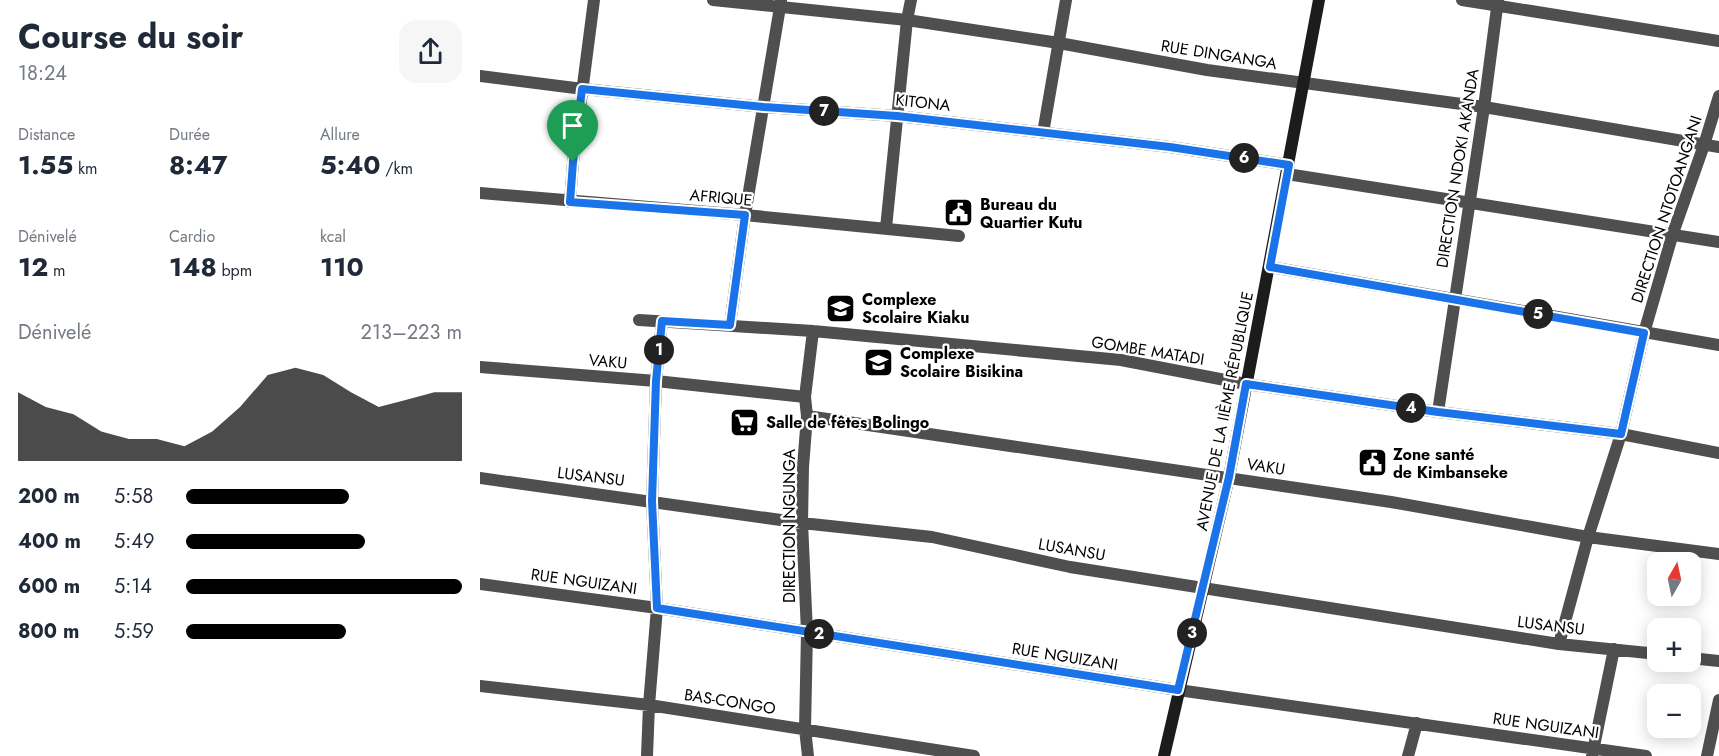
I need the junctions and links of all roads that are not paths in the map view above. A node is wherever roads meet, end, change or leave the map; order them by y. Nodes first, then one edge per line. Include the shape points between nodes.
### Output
1 (594, 0) edge
2 (713, 0) edge
3 (911, 0) edge
4 (1066, 0) edge
5 (1319, 0) edge
6 (1462, 0) edge
7 (1497, 3) edge
8 (781, 4) edge
9 (907, 20) junction
10 (1719, 41) edge
11 (1059, 43) junction
12 (480, 76) edge
13 (1304, 84) junction
14 (582, 89) junction
15 (1719, 96) edge
16 (764, 107) junction
17 (1484, 107) junction
18 (897, 116) junction
19 (1043, 133) junction
20 (1704, 145) junction
21 (1719, 147) edge
22 (1288, 169) junction
23 (480, 193) edge
24 (570, 202) junction
25 (1468, 203) junction
26 (745, 215) junction
27 (886, 228) junction
28 (1673, 233) junction
29 (959, 236) dead end
30 (1719, 242) edge
31 (1270, 267) junction
32 (1454, 298) junction
33 (639, 320) dead end
34 (662, 321) junction
35 (730, 325) junction
36 (813, 332) junction
37 (1644, 333) junction
38 (1719, 345) edge
39 (480, 367) edge
40 (656, 381) junction
41 (1246, 384) junction
42 (805, 397) junction
43 (1438, 412) junction
44 (807, 416) junction
45 (1621, 434) junction
46 (1719, 453) edge
47 (1229, 477) junction
48 (480, 478) edge
49 (652, 501) junction
50 (802, 523) junction
51 (1588, 537) junction
52 (1719, 554) edge
53 (480, 584) edge
54 (1204, 587) junction
55 (657, 608) junction
56 (807, 632) junction
57 (1559, 644) junction
58 (1614, 649) junction
59 (1647, 653) edge
60 (1701, 660) edge
61 (1719, 662) edge
62 (480, 686) edge
63 (1178, 690) junction
64 (1719, 700) edge
65 (649, 705) junction
66 (1417, 723) junction
67 (806, 729) junction
68 (1593, 753) edge
69 (647, 756) edge
70 (808, 756) edge
71 (974, 756) edge
72 (1164, 756) edge
73 (1408, 756) edge
74 (1646, 756) edge
75 (1707, 756) edge

1 - 14 street
2 - 8 street, RUE DINGANGA
3 - 9 street
4 - 11 street
5 - 13 street, AVENUE DE LA IIÈME RÉPUBLIQUE
6 - 7 street
7 - 10 street
7 - 17 street, DIRECTION NDOKI AKANDA
8 - 9 street, RUE DINGANGA
8 - 16 street
9 - 11 street, RUE DINGANGA
9 - 18 street
11 - 13 street, RUE DINGANGA
11 - 19 street
12 - 14 street, KITONA
13 - 17 street, RUE DINGANGA
13 - 22 street, AVENUE DE LA IIÈME RÉPUBLIQUE
14 - 16 street, KITONA
14 - 24 street
15 - 20 street, DIRECTION NTOTOANGANI
16 - 18 street, KITONA
16 - 26 street
17 - 20 street, RUE DINGANGA
17 - 25 street, DIRECTION NDOKI AKANDA
18 - 19 street, KITONA
18 - 27 street
19 - 22 street, KITONA via 1170,147
20 - 21 street, RUE DINGANGA
20 - 28 street, DIRECTION NTOTOANGANI
22 - 25 street, KITONA
22 - 31 street, AVENUE DE LA IIÈME RÉPUBLIQUE
23 - 24 street, AFRIQUE
24 - 26 street, AFRIQUE
25 - 28 street, KITONA
25 - 32 street, DIRECTION NDOKI AKANDA
26 - 27 street, AFRIQUE
26 - 35 street
27 - 29 street, AFRIQUE
28 - 30 street, KITONA
28 - 37 street, DIRECTION NTOTOANGANI
31 - 32 street
31 - 41 street, AVENUE DE LA IIÈME RÉPUBLIQUE
32 - 37 street
32 - 43 street, DIRECTION NDOKI AKANDA
33 - 34 street, GOMBE MATADI
34 - 35 street, GOMBE MATADI
34 - 40 street
35 - 36 street, GOMBE MATADI
36 - 41 street, GOMBE MATADI via 1121,360
36 - 42 street, DIRECTION NGUNGA
37 - 38 street
37 - 45 street, DIRECTION NTOTOANGANI
39 - 40 street, VAKU
40 - 42 street, VAKU
40 - 49 street
41 - 43 street, GOMBE MATADI
41 - 47 street, AVENUE DE LA IIÈME RÉPUBLIQUE
42 - 44 street, DIRECTION NGUNGA
43 - 45 street, GOMBE MATADI
44 - 47 street, VAKU
44 - 50 street, DIRECTION NGUNGA
45 - 46 street, GOMBE MATADI
45 - 51 street, DIRECTION NTOTOANGANI
47 - 51 street, VAKU
47 - 54 street, AVENUE DE LA IIÈME RÉPUBLIQUE
48 - 49 street, LUSANSU
49 - 50 street, LUSANSU
49 - 55 street
50 - 54 street, LUSANSU via 932,537 1070,567
50 - 56 street, DIRECTION NGUNGA
51 - 52 street, VAKU
51 - 57 street, DIRECTION NTOTOANGANI
53 - 55 street, RUE NGUIZANI
54 - 57 street, LUSANSU
54 - 63 street, AVENUE DE LA IIÈME RÉPUBLIQUE
55 - 56 street, RUE NGUIZANI
55 - 65 street
56 - 63 street, RUE NGUIZANI
56 - 67 street, DIRECTION NGUNGA
57 - 58 street, LUSANSU
58 - 59 street, LUSANSU
58 - 68 street
60 - 61 street
62 - 65 street, BAS-CONGO
63 - 66 street, RUE NGUIZANI
63 - 72 street, AVENUE DE LA IIÈME RÉPUBLIQUE
64 - 75 street
65 - 67 street, BAS-CONGO
65 - 69 street
66 - 68 street, RUE NGUIZANI
66 - 73 street
67 - 70 street, DIRECTION NGUNGA
67 - 71 street, BAS-CONGO
68 - 74 street, RUE NGUIZANI

